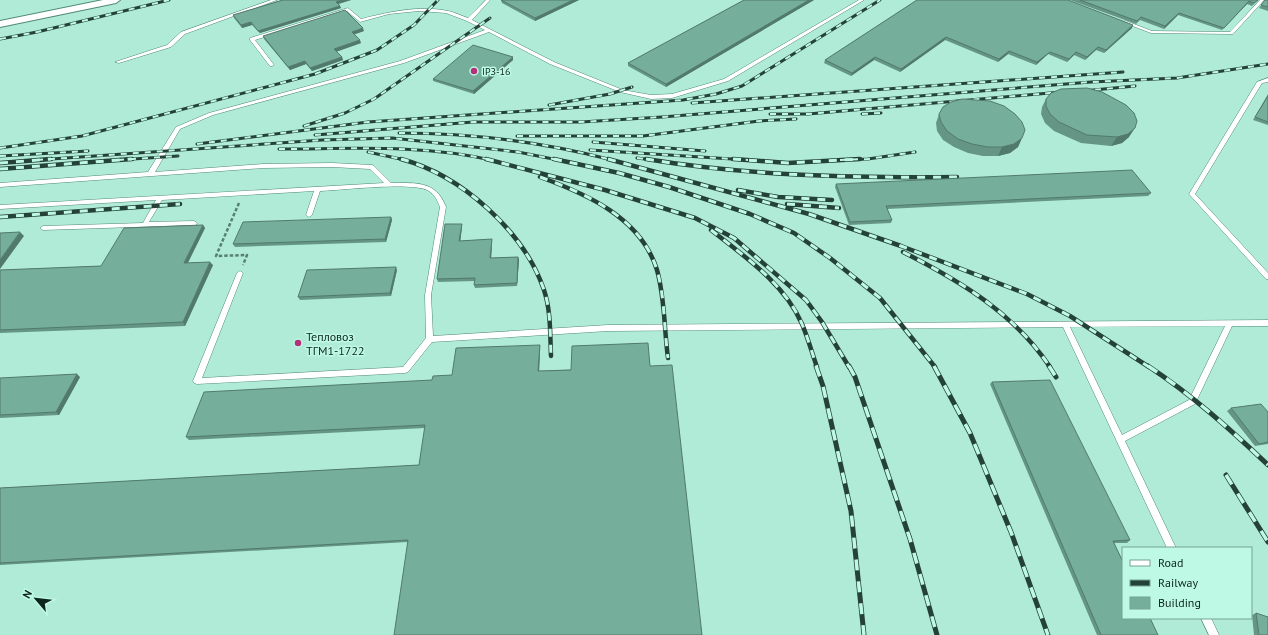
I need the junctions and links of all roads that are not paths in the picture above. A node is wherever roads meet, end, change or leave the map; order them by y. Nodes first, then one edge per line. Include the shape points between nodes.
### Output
1 (116, 0) edge
2 (275, 0) edge
3 (488, 0) edge
4 (862, 0) edge
5 (1262, 0) edge
6 (469, 20) junction
7 (1122, 21) edge
8 (0, 24) edge
9 (488, 31) junction
10 (116, 62) dead end
11 (272, 65) dead end
12 (1268, 80) edge
13 (151, 173) junction
14 (0, 185) edge
15 (389, 185) junction
16 (318, 189) junction
17 (160, 198) junction
18 (0, 207) edge
19 (309, 215) dead end
20 (194, 223) dead end
21 (145, 224) junction
22 (44, 228) dead end
23 (240, 273) dead end
24 (1268, 277) edge
25 (1268, 323) edge
26 (1229, 324) junction
27 (1065, 325) junction
28 (430, 339) junction
29 (1120, 440) junction
30 (1172, 547) edge
31 (1206, 619) edge
32 (1214, 635) edge

1 - 8 street
2 - 10 lane via 183,32 169,46
3 - 6 lane
4 - 9 lane via 726,80 672,96 651,97 622,91 552,62
5 - 7 lane via 1231,33 1151,32
6 - 9 lane
6 - 11 lane via 447,12 419,10 389,13 360,21 348,8 252,39
9 - 13 lane via 402,62 210,114 178,128
12 - 24 lane via 1260,82 1192,194
13 - 14 lane
13 - 15 lane via 263,166 372,167
15 - 16 lane
15 - 28 lane via 424,187 434,191 441,198 442,207 428,296
16 - 17 lane
16 - 19 lane
17 - 18 lane
17 - 21 lane
20 - 21 lane
21 - 22 lane
23 - 28 lane via 197,381 405,370
25 - 26 lane
26 - 27 lane
26 - 29 lane via 1192,402
27 - 28 lane via 608,328
27 - 29 lane
29 - 30 lane
31 - 32 lane

